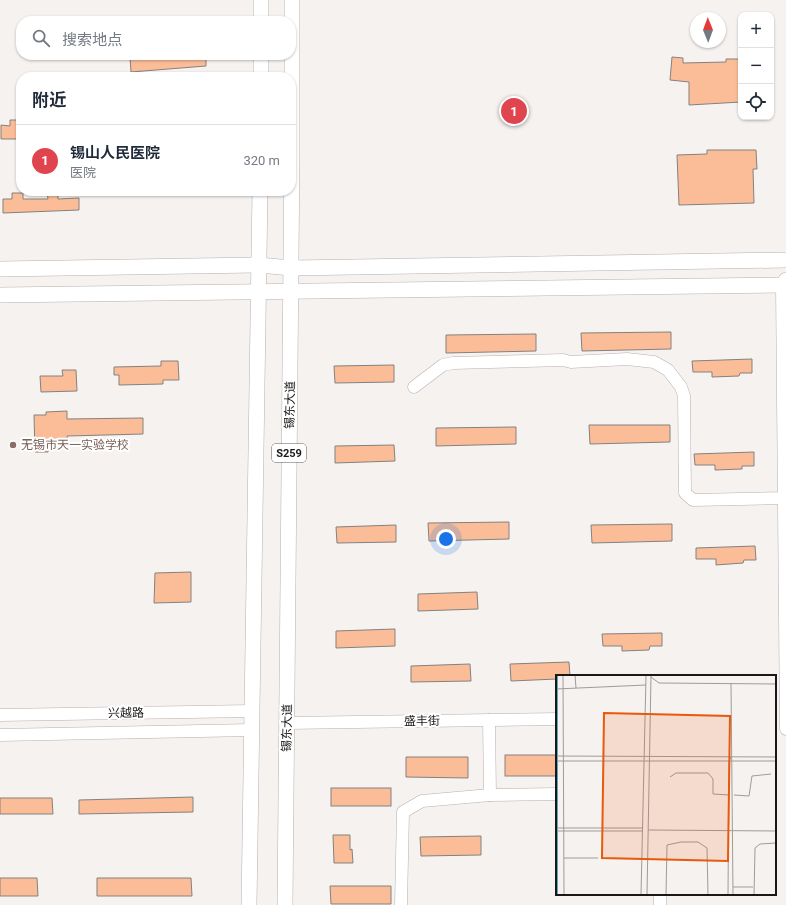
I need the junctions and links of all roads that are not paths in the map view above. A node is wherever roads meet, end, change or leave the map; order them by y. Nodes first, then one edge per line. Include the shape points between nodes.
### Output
1 (261, 0) edge
2 (292, 0) edge
3 (261, 16) edge
4 (292, 16) edge
5 (261, 60) edge
6 (292, 60) edge
7 (261, 72) edge
8 (292, 72) edge
9 (260, 196) edge
10 (291, 196) edge
11 (786, 260) edge
12 (259, 265) junction
13 (0, 268) edge
14 (291, 268) junction
15 (785, 282) edge
16 (258, 291) junction
17 (291, 291) junction
18 (0, 295) edge
19 (414, 387) dead end
20 (784, 497) junction
21 (252, 711) junction
22 (0, 715) edge
23 (786, 716) edge
24 (489, 720) junction
25 (556, 720) edge
26 (287, 723) junction
27 (786, 729) edge
28 (252, 730) junction
29 (0, 735) edge
30 (556, 794) edge
31 (490, 795) junction
32 (249, 905) edge
33 (285, 905) edge
34 (401, 905) edge

1 - 3 main road
2 - 4 main road, 锡东大道 / S259
5 - 7 main road
6 - 8 main road, 锡东大道 / S259
9 - 12 main road, S259
10 - 14 main road, 锡东大道 / S259
11 - 14 main road
12 - 13 main road
12 - 14 main road
12 - 16 main road, S259
14 - 17 main road, 锡东大道 / S259
15 - 17 main road
15 - 20 street
16 - 17 main road
16 - 18 main road
16 - 21 main road, S259
17 - 26 main road, 锡东大道 / S259
19 - 20 street via 443,365 453,363 626,359 654,362 668,370 683,391 685,493 693,500
20 - 23 street
21 - 22 street, 兴越路
21 - 28 main road, S259
23 - 27 street
24 - 25 street, 盛丰街
24 - 26 street, 盛丰街
24 - 31 street
26 - 33 main road, 锡东大道 / S259
28 - 29 street, 兴越路
28 - 32 main road, S259
30 - 31 street
31 - 34 street via 422,801 403,812

